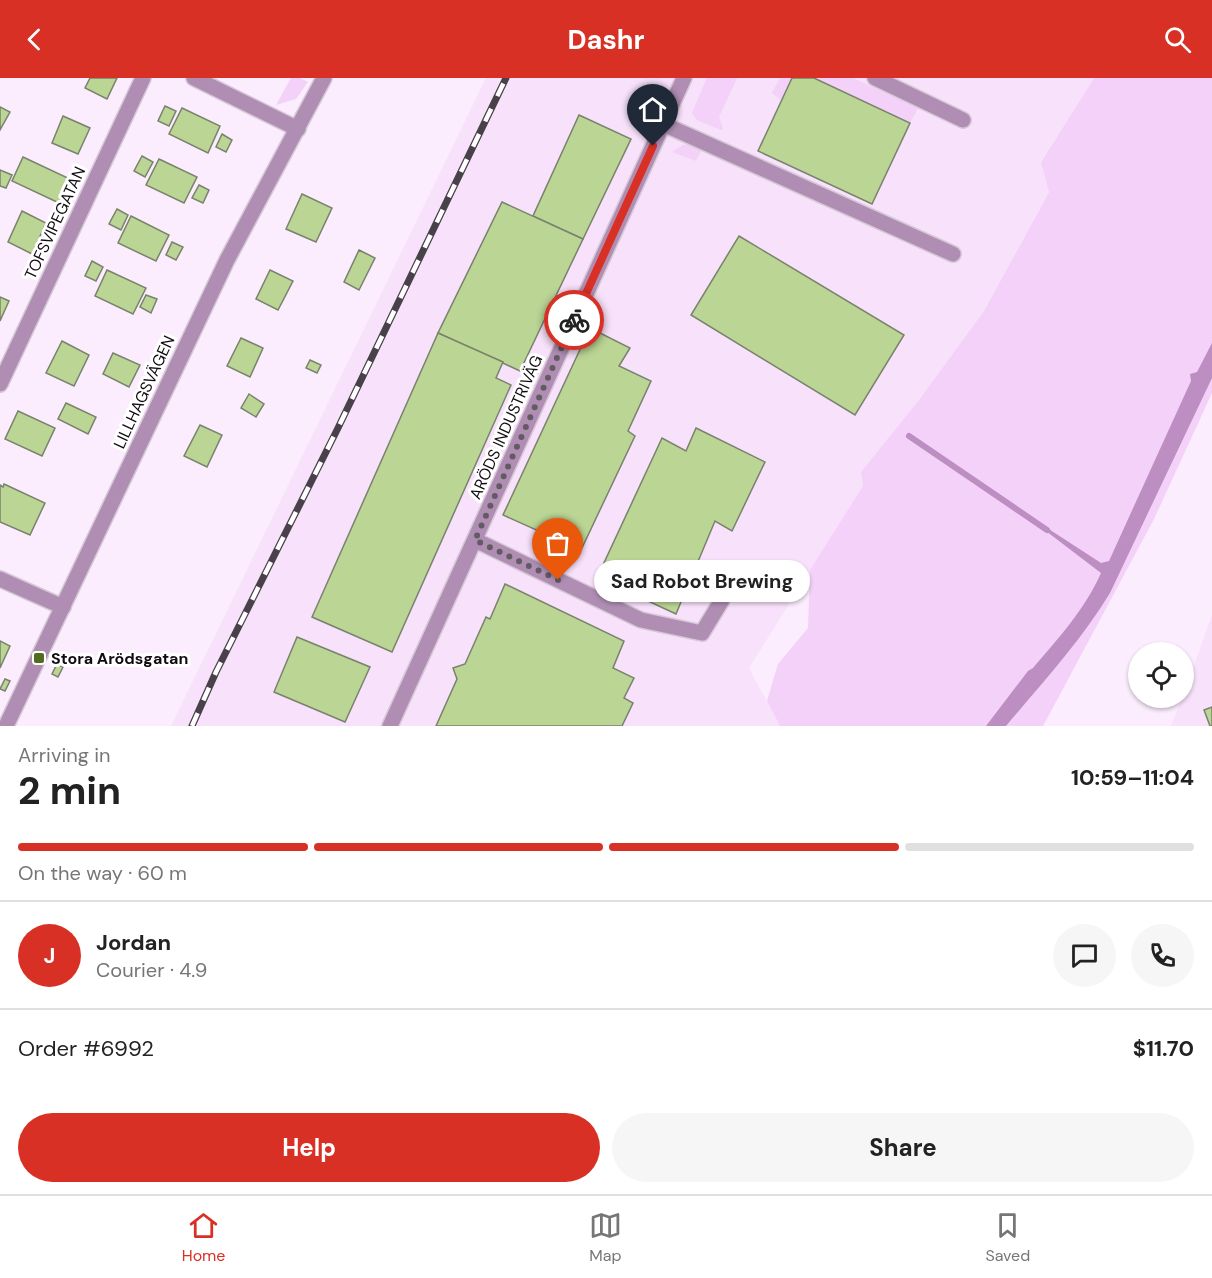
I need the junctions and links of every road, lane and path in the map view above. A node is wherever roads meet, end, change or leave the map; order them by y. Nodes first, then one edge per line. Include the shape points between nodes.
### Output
1 (143, 78) edge
2 (194, 78) edge
3 (324, 78) edge
4 (684, 78) edge
5 (875, 78) edge
6 (963, 120) dead end
7 (663, 124) junction
8 (298, 129) junction
9 (953, 254) dead end
10 (0, 384) edge
11 (475, 540) junction
12 (0, 579) edge
13 (723, 600) dead end
14 (63, 607) junction
15 (6, 726) edge
16 (390, 726) edge

1 - 10 street, TOFSVIPEGATAN
2 - 8 street
3 - 8 street, LILLHAGSVÄGEN
4 - 7 street, ARÖDS INDUSTRIVÄG
5 - 6 street
7 - 9 street
7 - 11 street, ARÖDS INDUSTRIVÄG
8 - 14 street, LILLHAGSVÄGEN via 222,270
11 - 13 street via 641,620 702,633
11 - 16 street, ARÖDS INDUSTRIVÄG
12 - 14 street
14 - 15 street, LILLHAGSVÄGEN

